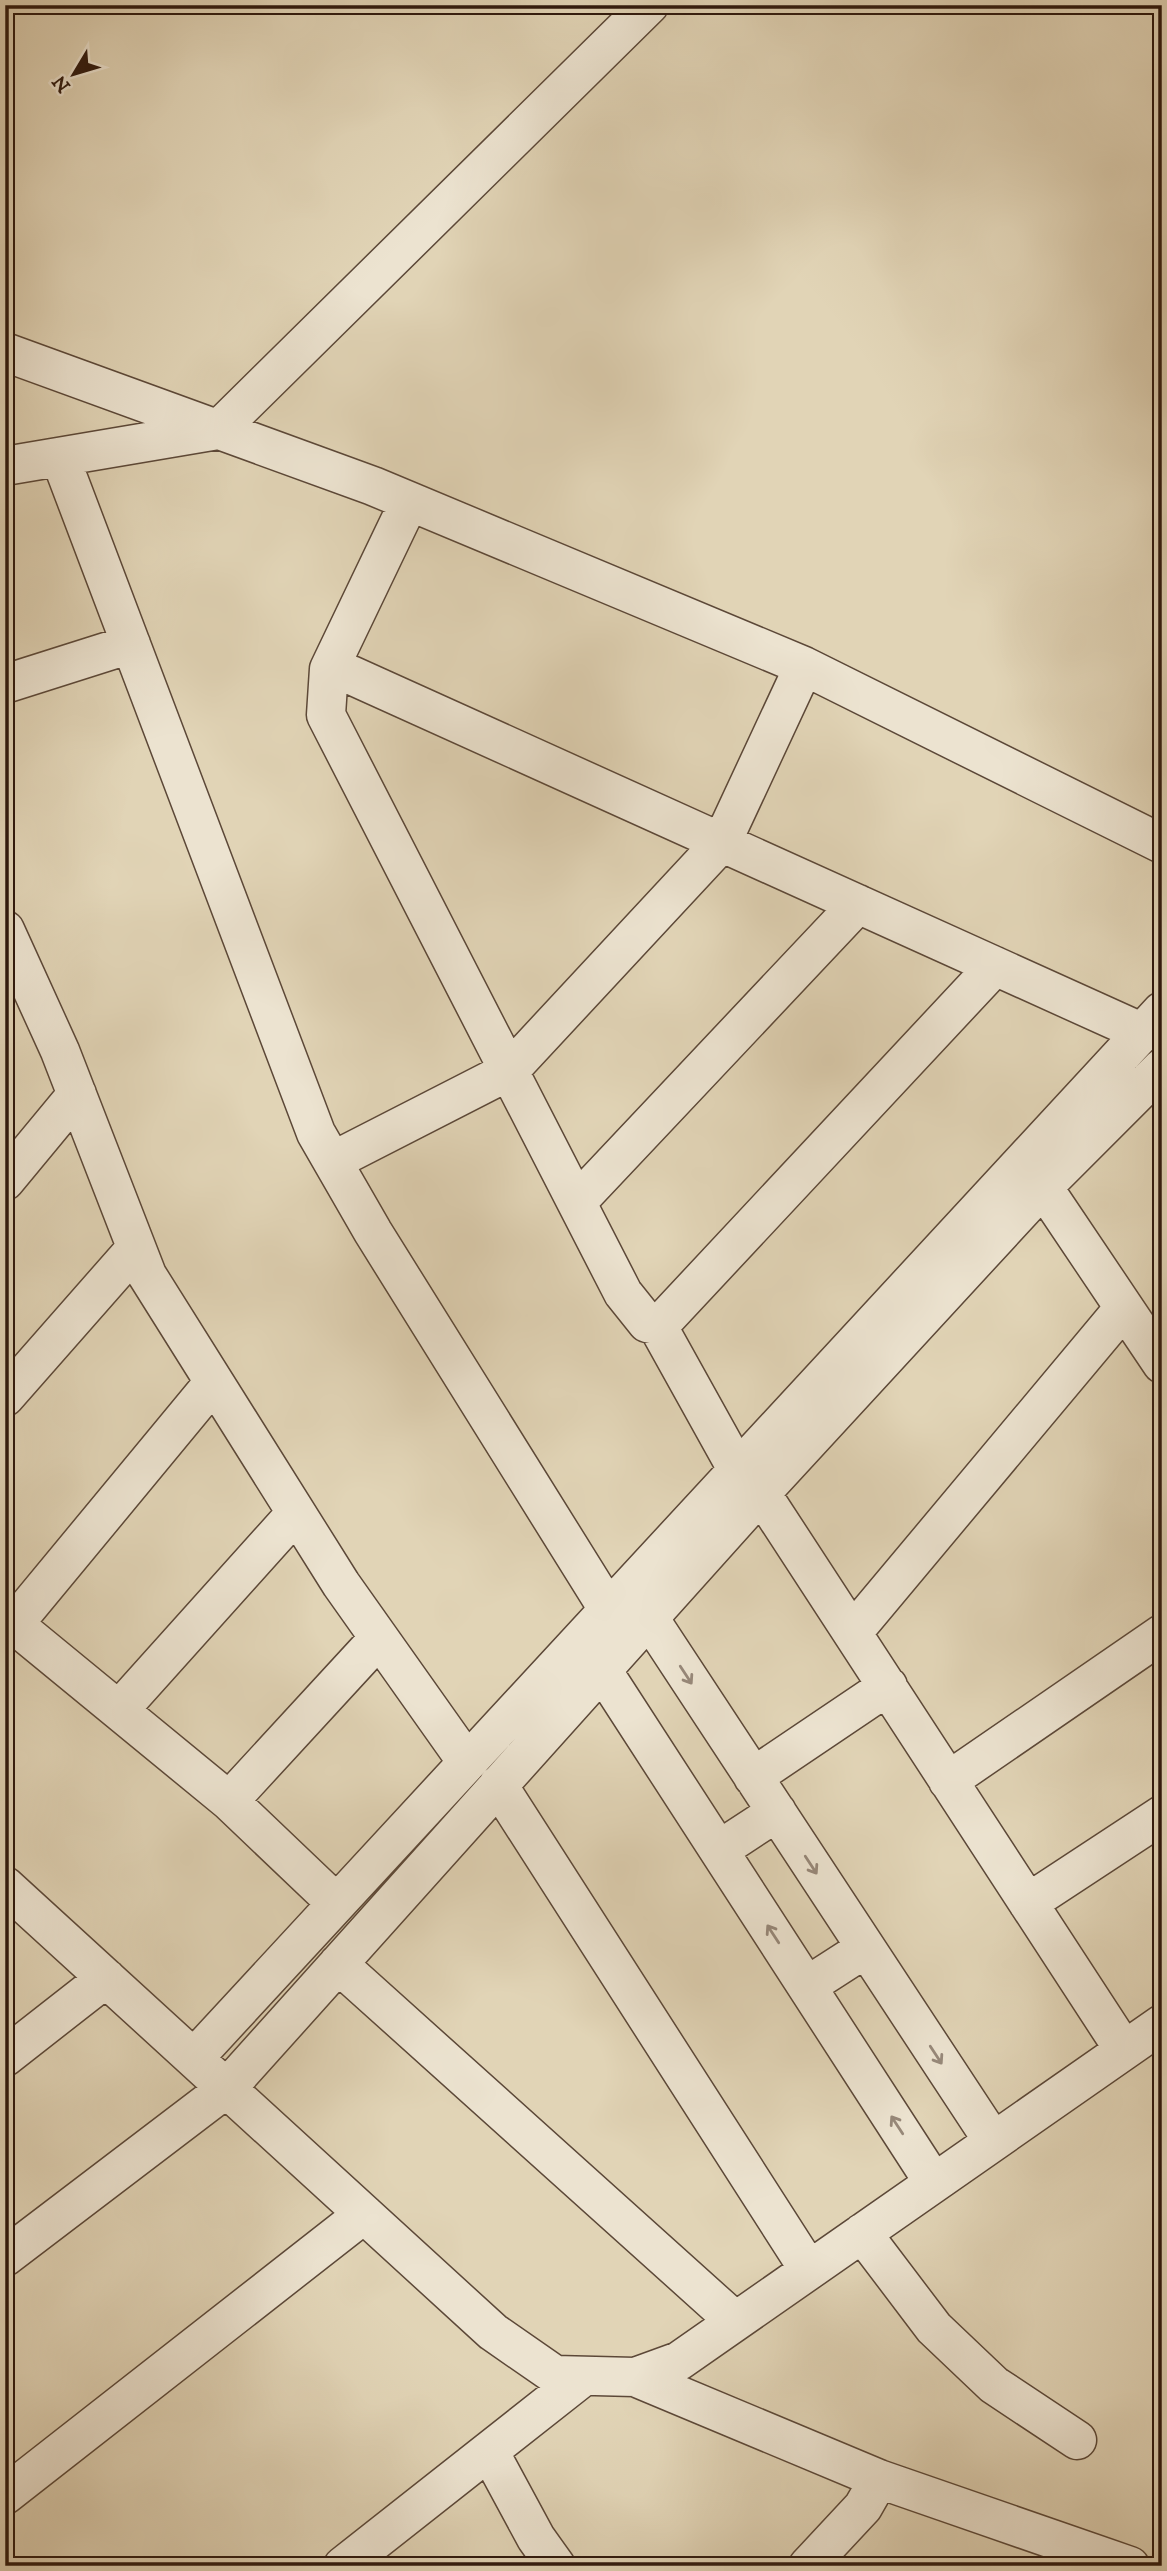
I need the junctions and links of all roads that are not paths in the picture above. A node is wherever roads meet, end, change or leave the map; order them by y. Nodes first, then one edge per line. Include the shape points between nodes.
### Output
1 (649, 5) edge
2 (5, 352) edge
3 (218, 430) junction
4 (60, 457) junction
5 (5, 466) edge
6 (409, 502) junction
7 (131, 644) junction
8 (804, 666) junction
9 (329, 669) junction
10 (5, 684) edge
11 (722, 842) junction
12 (1162, 844) edge
13 (858, 904) junction
14 (9, 949) edge
15 (995, 966) junction
16 (1152, 1022) edge
17 (1162, 1068) edge
18 (509, 1071) junction
19 (77, 1094) junction
20 (333, 1161) junction
21 (5, 1181) edge
22 (1043, 1187) junction
23 (577, 1202) junction
24 (136, 1248) junction
25 (1124, 1308) junction
26 (657, 1325) junction
27 (1162, 1364) edge
28 (214, 1382) junction
29 (5, 1397) edge
30 (749, 1481) junction
31 (296, 1513) junction
32 (608, 1609) junction
33 (649, 1618) junction
34 (9, 1620) edge
35 (853, 1632) junction
36 (1162, 1634) edge
37 (379, 1638) junction
38 (602, 1670) junction
39 (887, 1686) junction
40 (120, 1709) junction
41 (467, 1762) junction
42 (753, 1777) junction
43 (947, 1781) junction
44 (498, 1785) junction
45 (229, 1801) junction
46 (777, 1812) junction
47 (1162, 1815) edge
48 (719, 1850) junction
49 (5, 1886) edge
50 (335, 1902) junction
51 (1028, 1903) junction
52 (866, 1948) junction
53 (338, 1964) junction
54 (106, 1978) junction
55 (807, 1986) junction
56 (1162, 2024) edge
57 (1124, 2050) junction
58 (5, 2057) edge
59 (194, 2058) junction
60 (227, 2088) junction
61 (993, 2141) junction
62 (934, 2182) junction
63 (364, 2214) junction
64 (862, 2233) junction
65 (5, 2257) edge
66 (809, 2270) junction
67 (735, 2321) junction
68 (584, 2376) junction
69 (635, 2377) junction
70 (1077, 2440) dead end
71 (489, 2451) junction
72 (879, 2479) junction
73 (5, 2495) edge
74 (344, 2566) edge
75 (556, 2566) edge
76 (808, 2566) edge
77 (1130, 2566) edge

1 - 3 street
2 - 3 street
3 - 4 street
3 - 6 street
4 - 5 street
4 - 7 street
6 - 8 street
6 - 9 street
7 - 10 street
7 - 20 street via 316,1133
8 - 11 street
8 - 12 street
9 - 11 street
9 - 18 street via 326,715
11 - 13 street
11 - 18 street
13 - 15 street
13 - 23 street
14 - 19 street
15 - 16 street
15 - 26 street
16 - 30 street
17 - 22 street
18 - 20 street
18 - 23 street
19 - 21 street
19 - 24 street
20 - 32 street via 373,1233
22 - 25 street
22 - 30 street
23 - 26 street via 623,1293 647,1323
24 - 28 street via 147,1275
24 - 29 street
25 - 27 street
25 - 35 street
26 - 30 street
28 - 31 street
28 - 34 street
30 - 32 street
30 - 33 street
30 - 35 street
31 - 37 street
31 - 40 street
32 - 41 street
33 - 38 street
33 -> 42 street
34 - 40 street
35 - 39 street
36 - 43 street
37 - 41 street
37 - 45 street
38 - 44 street
38 - 48 street
39 - 42 street
39 - 43 street
40 - 45 street
41 - 50 street
42 - 46 street
43 - 51 street
44 - 53 street
44 - 66 street
45 - 50 street
46 - 48 street
46 -> 52 street
47 - 51 street
55 -> 48 street
49 - 54 street
50 - 59 street
51 - 57 street
52 - 55 street
52 -> 61 street
53 - 60 street
53 - 67 street
54 - 58 street
54 - 59 street
62 -> 55 street
56 - 57 street
57 - 61 street
59 - 60 street
60 - 63 street
60 - 65 street
61 - 62 street
62 - 64 street
63 - 68 street via 493,2332 555,2375
63 - 73 street
64 - 66 street
64 - 70 street via 934,2328 994,2385
66 - 67 street
67 - 69 street via 679,2361
68 - 69 street
68 - 71 street
69 - 72 street
71 - 74 street
71 - 75 street
72 - 76 street via 863,2507
72 - 77 street

